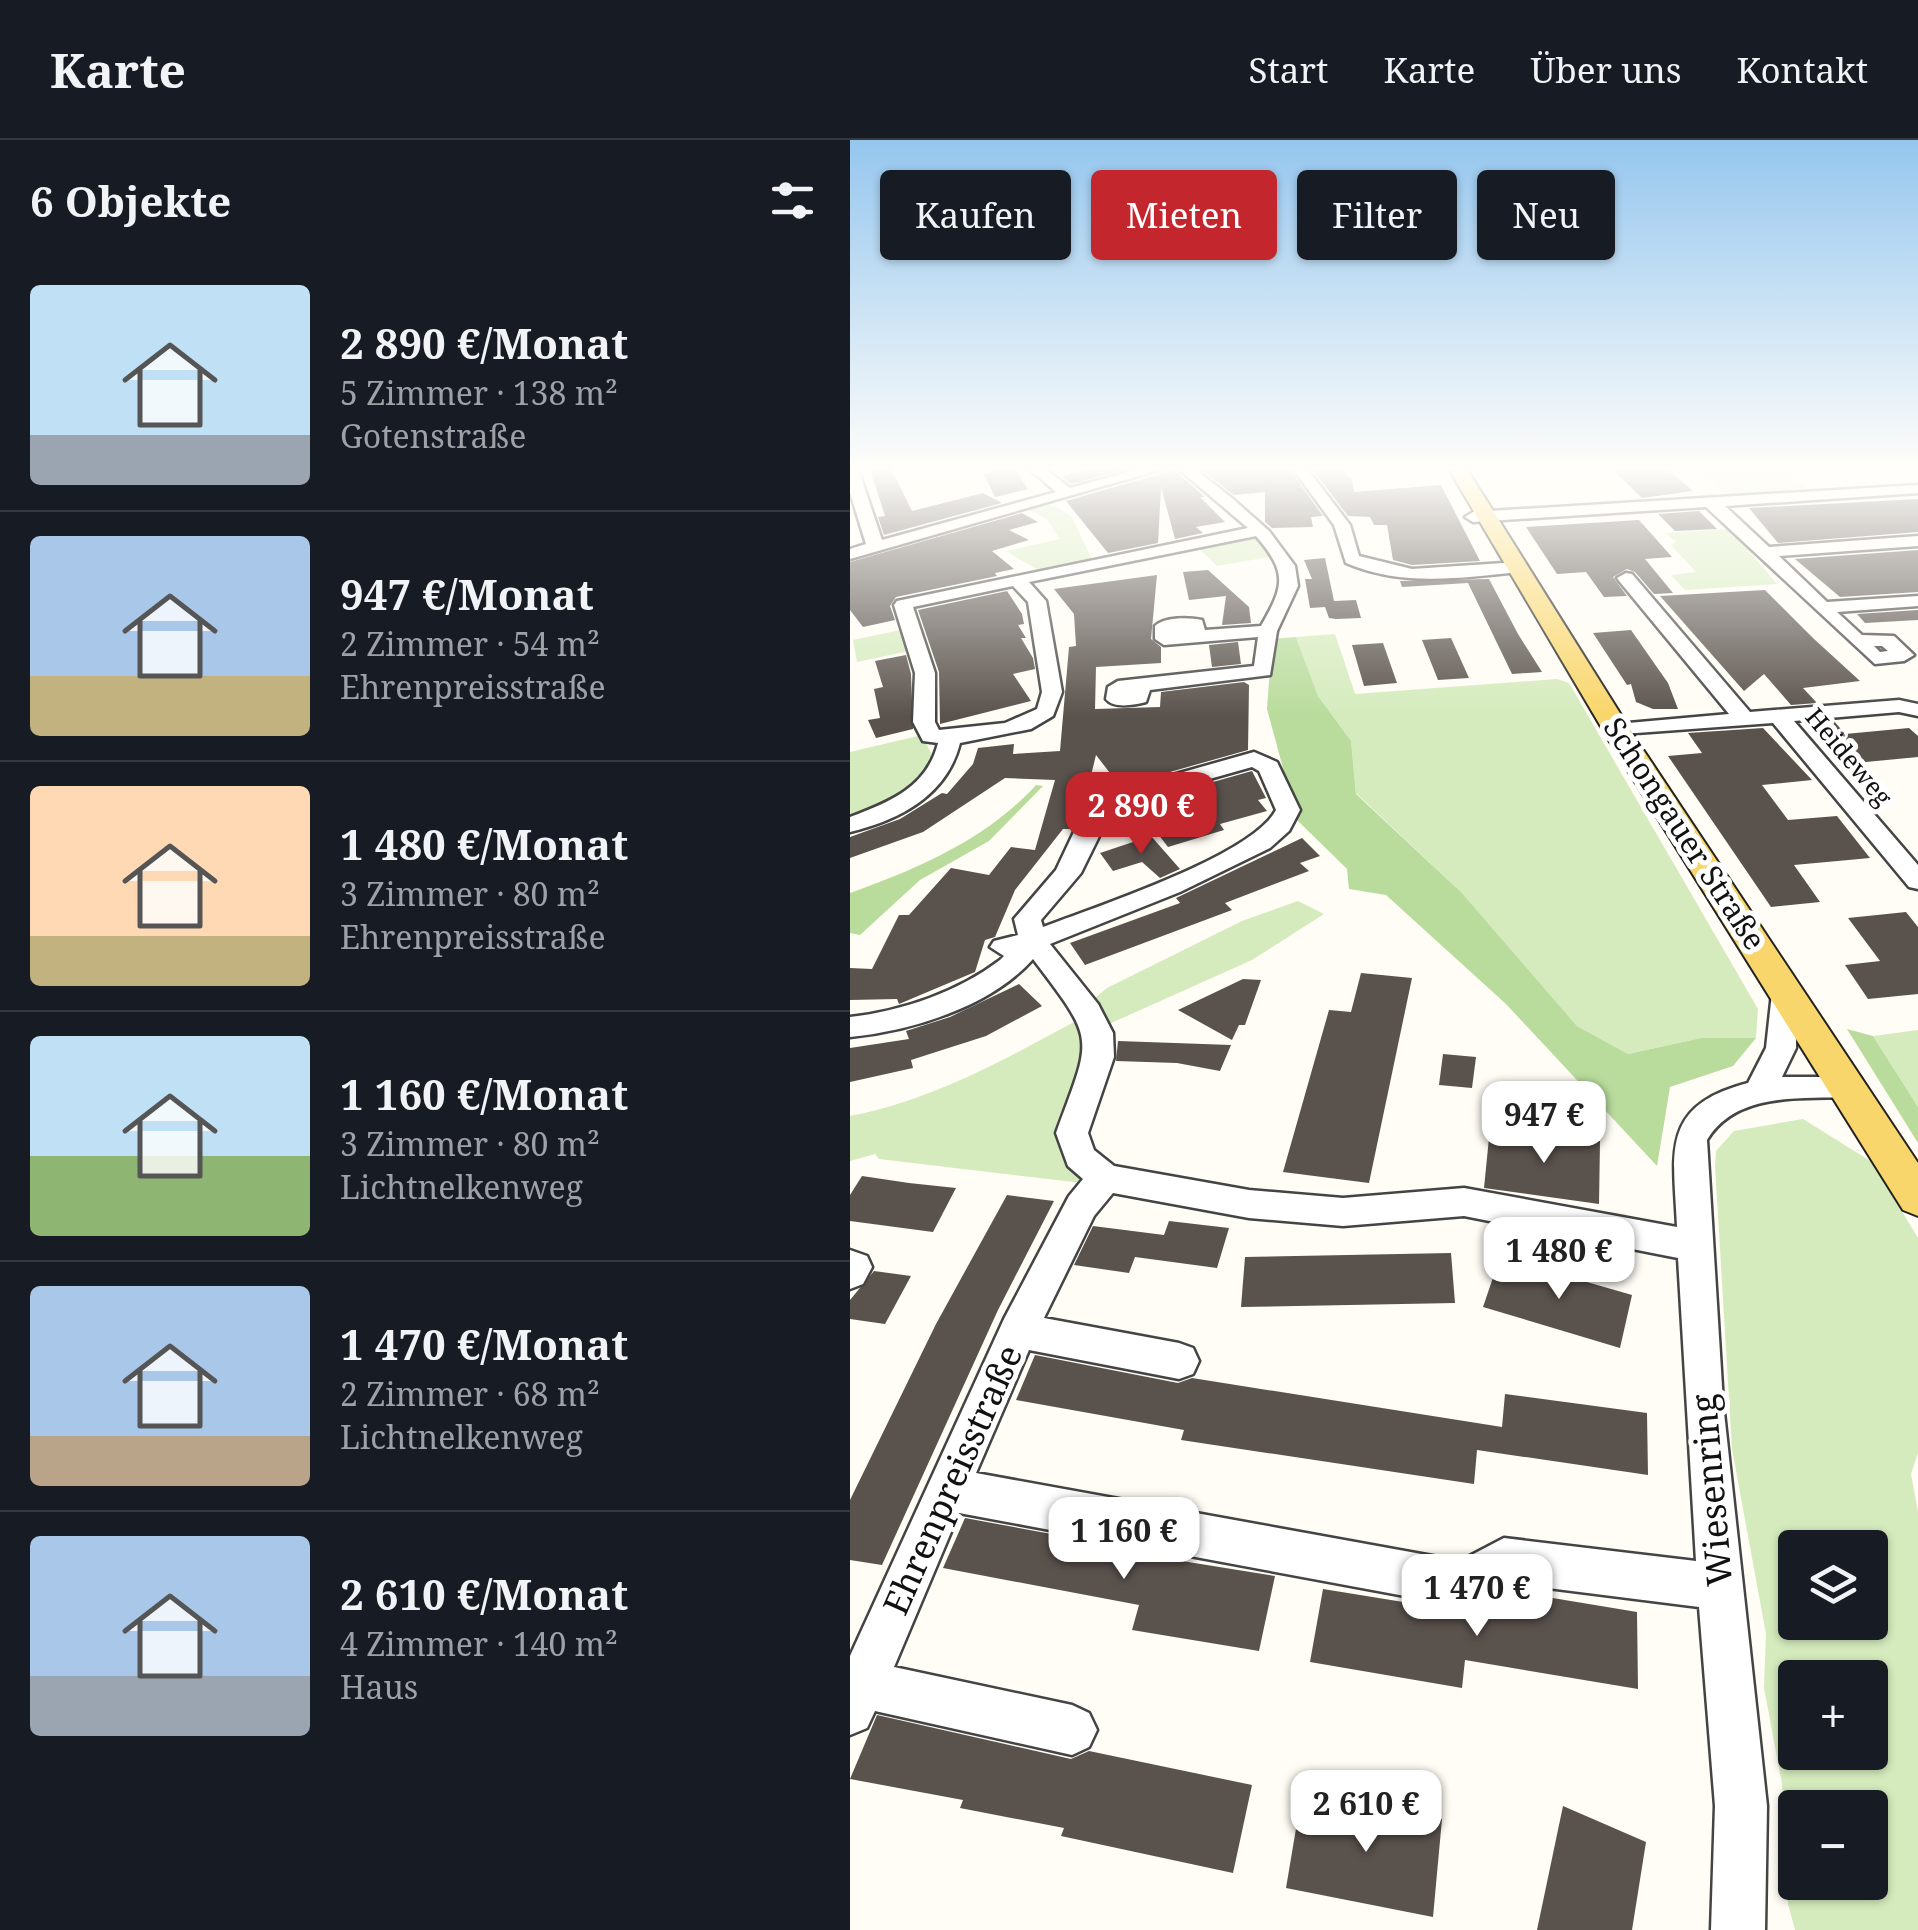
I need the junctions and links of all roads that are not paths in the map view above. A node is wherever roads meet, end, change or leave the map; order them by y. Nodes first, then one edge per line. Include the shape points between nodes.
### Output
1 (1167, 550) edge
2 (1274, 550) edge
3 (1349, 550) edge
4 (1506, 550) edge
5 (1762, 550) edge
6 (1803, 550) edge
7 (1765, 552) junction
8 (1519, 567) junction
9 (1626, 578) dead end
10 (1017, 580) junction
11 (1918, 600) edge
12 (1822, 608) junction
13 (1268, 631) junction
14 (1196, 637) dead end
15 (1857, 641) dead end
16 (1140, 684) dead end
17 (1916, 709) edge
18 (1777, 714) junction
19 (1743, 717) junction
20 (1616, 730) junction
21 (950, 741) junction
22 (850, 825) edge
23 (1918, 881) edge
24 (1019, 944) junction
25 (1784, 991) junction
26 (850, 1027) edge
27 (1849, 1085) junction
28 (1759, 1091) junction
29 (1105, 1178) junction
30 (1918, 1198) edge
31 (1694, 1245) junction
32 (1018, 1331) junction
33 (1179, 1361) dead end
34 (950, 1490) junction
35 (1721, 1588) junction
36 (856, 1698) edge
37 (1072, 1730) dead end
38 (1738, 1930) edge

1 - 10 street
2 - 13 street via 1290,578
3 - 8 street via 1366,567
4 - 8 main road, Schongauer Straße
5 - 7 street
6 - 7 street
7 - 12 street
8 - 20 main road, Schongauer Straße
9 - 19 street
10 - 21 street via 1037,601 1050,704 1043,716
10 - 21 street via 903,605 925,677 924,722 931,736
11 - 12 street
12 - 15 street
13 - 14 street
13 - 16 street via 1263,672
17 - 18 street
18 - 19 street
18 - 23 street, Heideweg
19 - 20 street
20 - 25 main road, Schongauer Straße
21 - 22 street via 944,765 928,784
24 - 24 street via 1027,919 1068,873 1106,801 1254,758 1269,767 1288,810 1261,843
24 - 26 street via 1006,971 972,988 904,1018
24 - 29 street via 1088,1012 1098,1032 1099,1057 1072,1132 1080,1158
25 - 27 main road, Schongauer Straße
25 - 28 street via 1781,1048
27 - 28 street, Wiesenring
27 - 30 main road, Schongauer Straße
28 - 31 street, Wiesenring via 1708,1109 1690,1138
29 - 31 street via 1249,1204 1343,1212 1464,1202
29 - 32 street, Ehrenpreisstraße via 1081,1206
31 - 35 street, Wiesenring
32 - 33 street, Ehrenpreisstraße
32 - 34 street, Ehrenpreisstraße
34 - 35 street via 1464,1584 1504,1560
34 - 36 street, Ehrenpreisstraße
35 - 38 street, Wiesenring via 1741,1806
36 - 37 street, Ehrenpreisstraße

